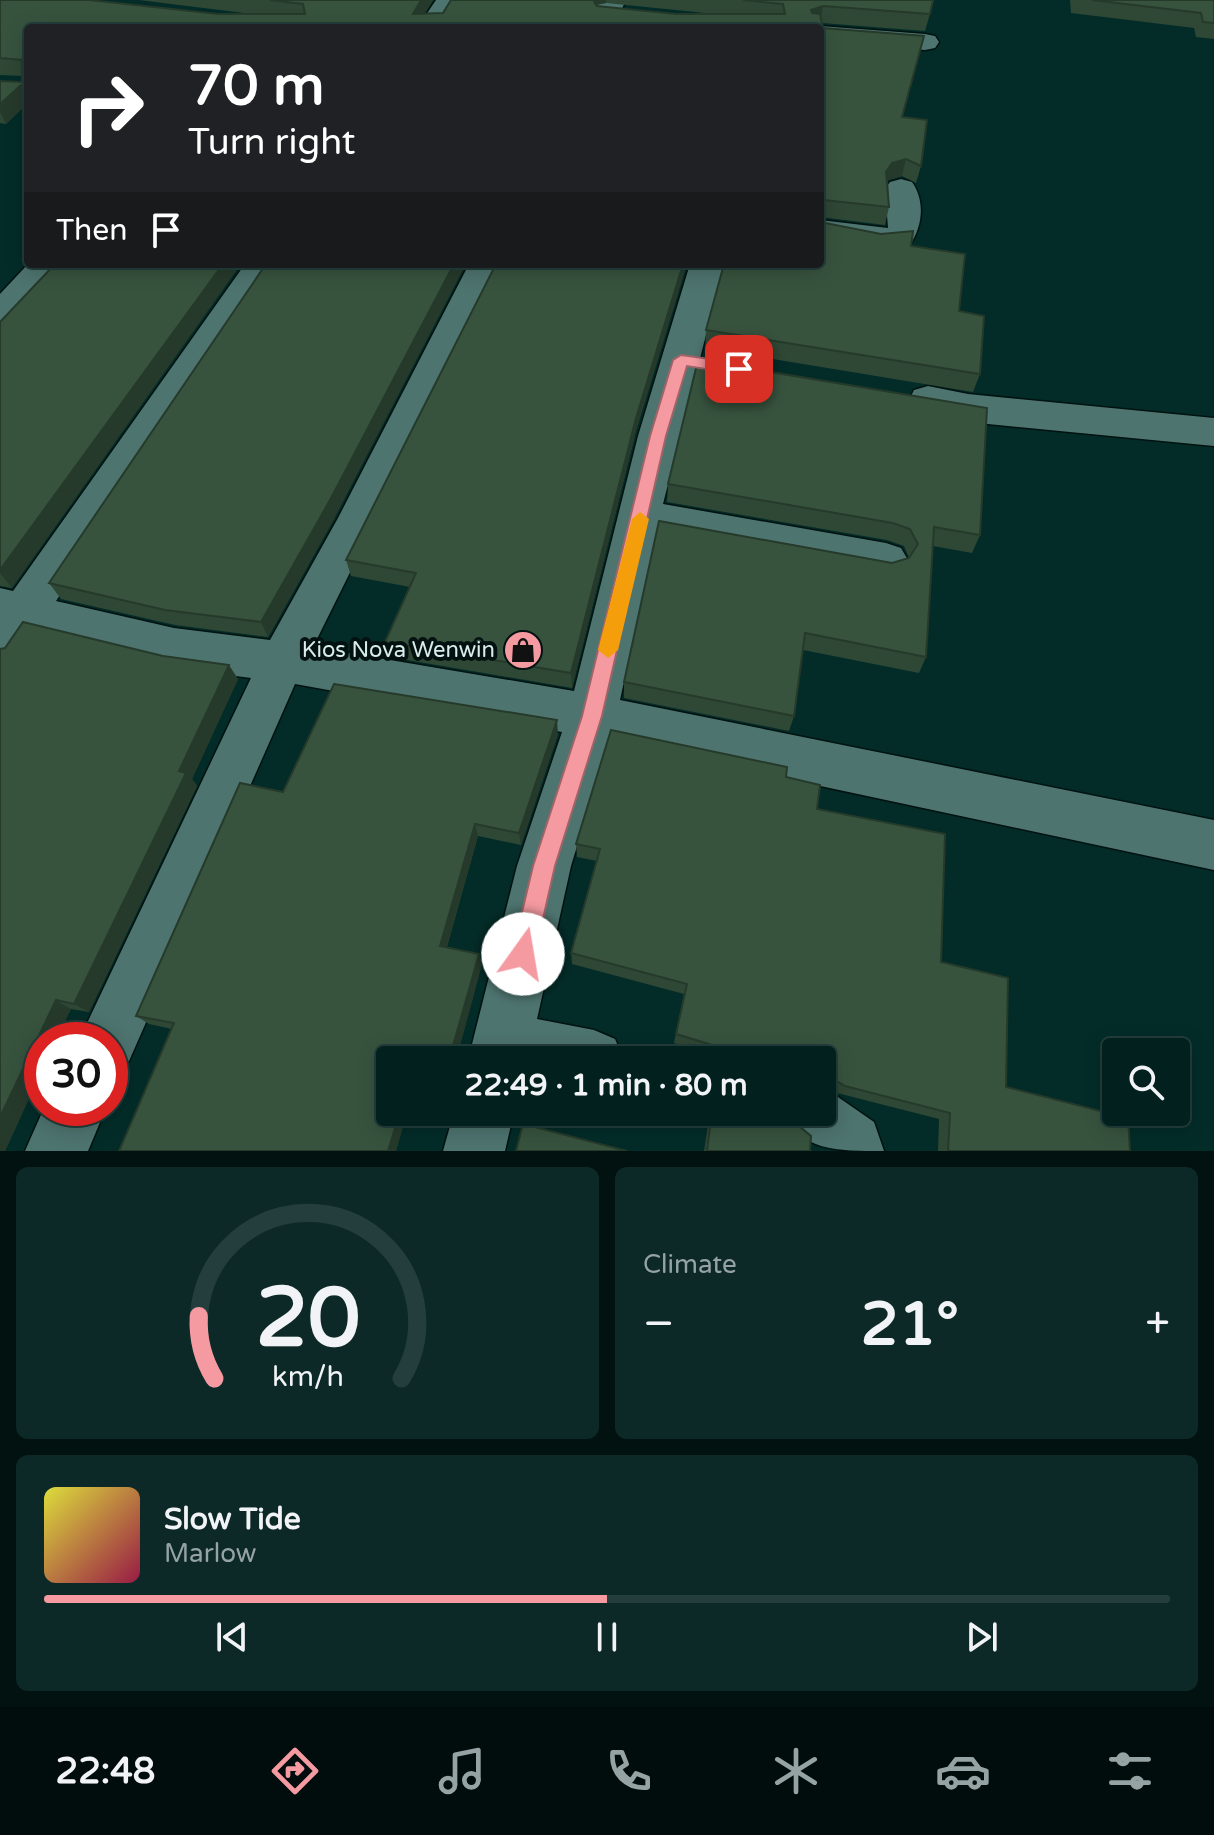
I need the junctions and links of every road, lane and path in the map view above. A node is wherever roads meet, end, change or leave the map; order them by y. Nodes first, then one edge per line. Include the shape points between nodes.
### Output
1 (449, 0) edge
2 (606, 14) edge
3 (635, 16) edge
4 (433, 24) edge
5 (824, 34) edge
6 (925, 42) edge
7 (901, 189) edge
8 (824, 231) edge
9 (43, 268) edge
10 (260, 268) edge
11 (484, 268) edge
12 (707, 268) edge
13 (0, 316) edge
14 (898, 394) edge
15 (1214, 432) edge
16 (641, 516) junction
17 (886, 560) edge
18 (8, 622) edge
19 (282, 662) junction
20 (592, 716) junction
21 (1214, 845) edge
22 (116, 1022) edge
23 (502, 1046) edge
24 (68, 1126) edge
25 (480, 1126) edge
26 (829, 1126) edge
27 (56, 1151) edge
28 (474, 1151) edge
29 (853, 1151) edge

1 - 4 street
2 - 3 street
5 - 6 street
7 - 8 street via 905,227 898,238
9 - 13 street
10 - 18 street
11 - 19 street
12 - 16 street via 696,362 658,436
14 - 15 street via 968,408
16 - 17 street
16 - 20 street
18 - 19 street
19 - 20 street
19 - 22 street
20 - 21 street
20 - 23 street via 544,866
24 - 27 street
25 - 28 street
26 - 29 street via 852,1144

